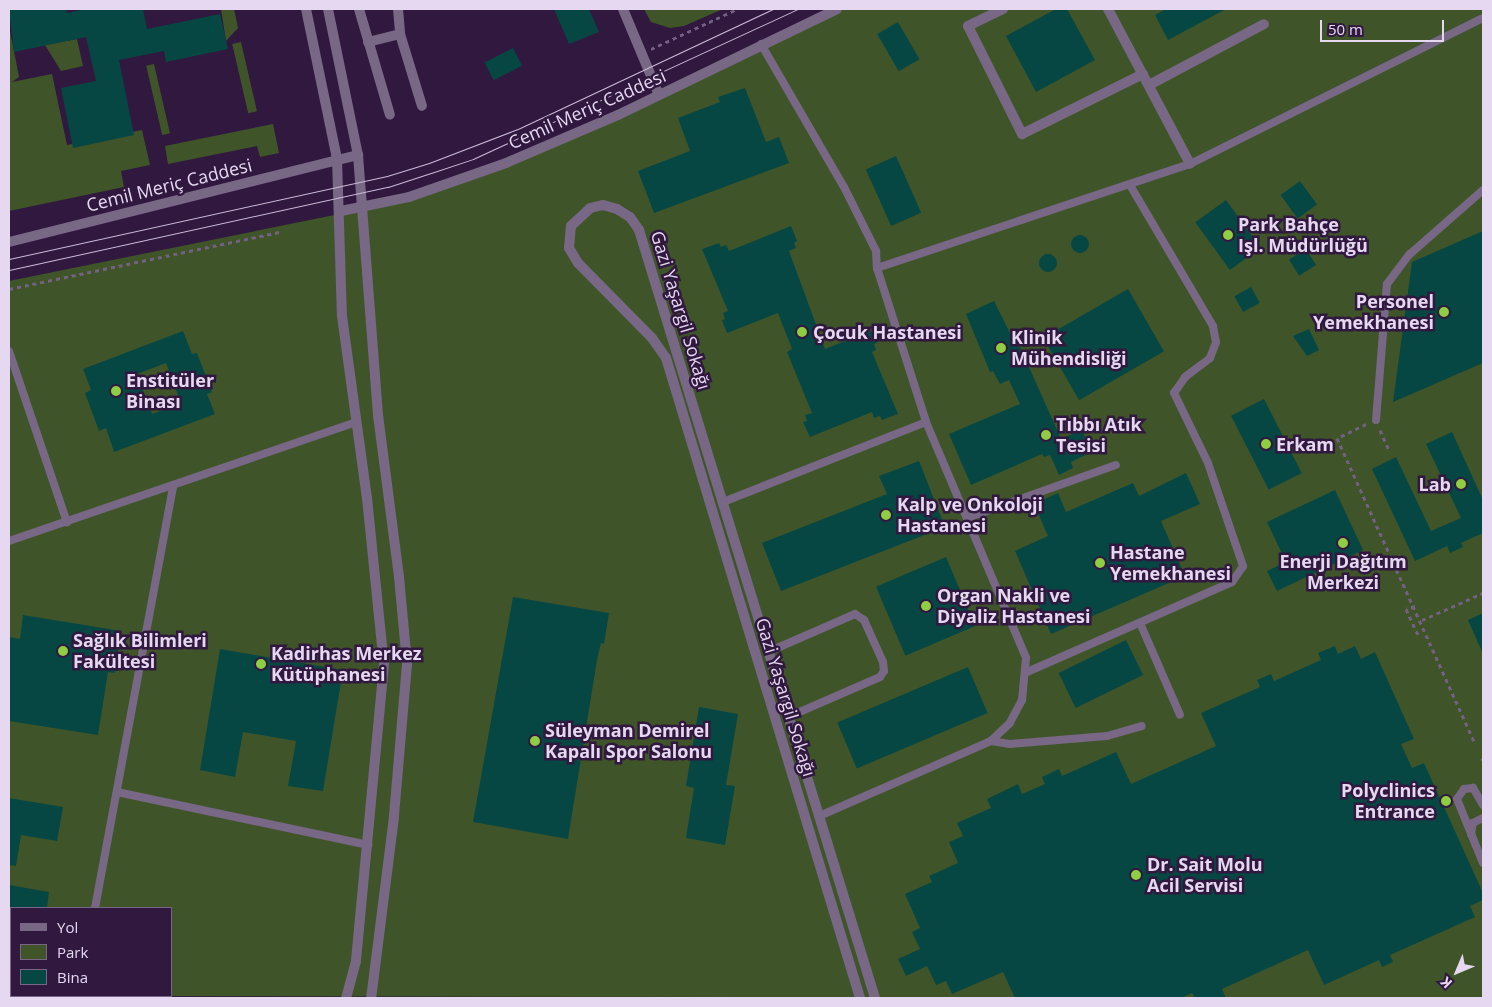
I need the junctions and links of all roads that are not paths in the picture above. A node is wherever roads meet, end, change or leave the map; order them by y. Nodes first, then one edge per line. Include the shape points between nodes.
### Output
1 (306, 9) edge
2 (328, 9) edge
3 (359, 9) edge
4 (398, 9) edge
5 (623, 9) edge
6 (837, 9) edge
7 (1003, 9) edge
8 (1108, 9) edge
9 (1483, 18) edge
10 (1264, 24) dead end
11 (400, 34) junction
12 (368, 42) junction
13 (761, 44) junction
14 (1143, 74) junction
15 (1149, 85) junction
16 (659, 95) junction
17 (422, 106) dead end
18 (390, 116) dead end
19 (358, 155) junction
20 (337, 159) junction
21 (1190, 164) junction
22 (1130, 185) junction
23 (1483, 190) edge
24 (363, 207) junction
25 (341, 211) junction
26 (9, 242) edge
27 (877, 268) junction
28 (9, 351) edge
29 (1376, 420) road end
30 (357, 422) junction
31 (926, 422) junction
32 (1116, 465) dead end
33 (173, 487) junction
34 (723, 502) junction
35 (967, 518) junction
36 (67, 522) junction
37 (9, 541) edge
38 (1140, 623) junction
39 (768, 652) junction
40 (1027, 672) junction
41 (1180, 715) dead end
42 (788, 718) junction
43 (1142, 726) dead end
44 (991, 741) junction
45 (117, 792) junction
46 (1483, 805) edge
47 (818, 816) junction
48 (1483, 818) edge
49 (1472, 836) junction
50 (368, 846) junction
51 (1483, 863) edge
52 (95, 907) edge
53 (346, 998) edge
54 (372, 998) edge
55 (860, 998) edge
56 (875, 998) edge

1 - 20 street
2 - 19 street
3 - 12 street
4 - 11 street
5 - 16 street
6 - 13 street, Cemil Meriç Caddesi
7 - 14 street via 968,26 1022,134
8 - 14 street
9 - 21 lane
10 - 15 street
11 - 12 street
11 - 17 street
12 - 18 street
13 - 16 street, Cemil Meriç Caddesi
13 - 27 lane via 844,187 876,251
14 - 15 street
15 - 21 street
16 - 24 street, Cemil Meriç Caddesi via 478,174 409,197
19 - 20 street, Cemil Meriç Caddesi
19 - 24 street
20 - 25 street
20 - 26 street, Cemil Meriç Caddesi
21 - 22 lane
22 - 27 lane
22 - 38 lane via 1213,326 1216,342 1210,358 1185,377 1174,393 1208,463 1243,566 1232,582
23 - 29 lane via 1410,254 1387,284
24 - 25 street, Cemil Meriç Caddesi
24 - 54 street via 378,415 396,543 407,664 394,818
25 - 30 street via 342,316
27 - 31 lane
28 - 36 lane
30 - 33 lane
30 - 50 street via 384,664
31 - 34 lane
31 - 35 lane
32 - 35 lane
33 - 36 lane
33 - 45 lane
34 - 39 street, Gazi Yaşargil Sokağı
34 - 55 street, Gazi Yaşargil Sokağı via 639,230 630,217 617,209 602,205 590,208 571,226 569,248 578,263 652,338 666,358
35 - 40 lane via 1026,658
36 - 37 lane
38 - 40 lane
38 - 41 lane
39 - 42 street, Gazi Yaşargil Sokağı
39 - 42 lane via 855,614 864,620 883,662 884,671 880,677
40 - 44 lane via 1017,712
42 - 47 street, Gazi Yaşargil Sokağı
43 - 44 lane via 1107,736 1010,744
44 - 47 lane
45 - 50 lane
45 - 52 lane
46 - 49 lane via 1473,788 1464,789 1457,799
47 - 56 street, Gazi Yaşargil Sokağı
48 - 49 lane via 1473,823
49 - 51 lane
50 - 53 street via 354,972

